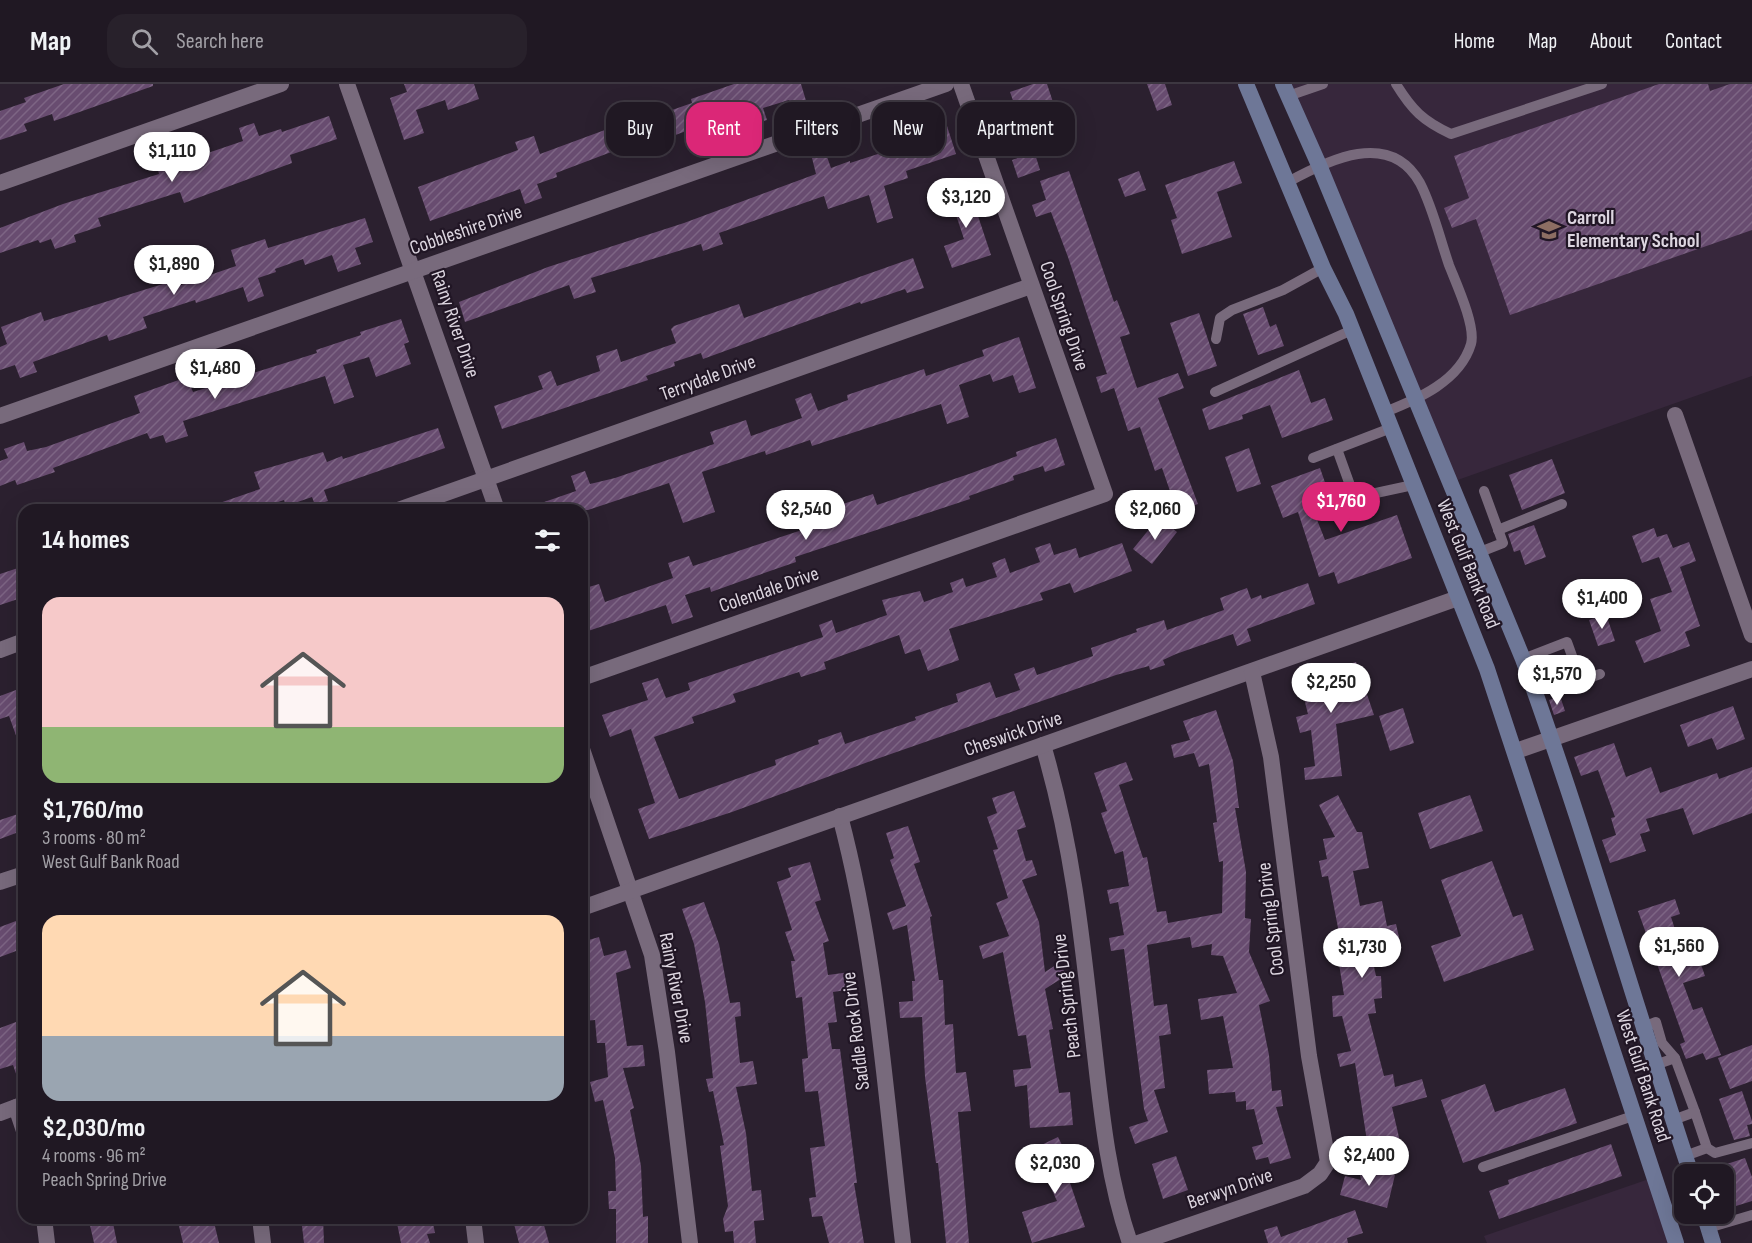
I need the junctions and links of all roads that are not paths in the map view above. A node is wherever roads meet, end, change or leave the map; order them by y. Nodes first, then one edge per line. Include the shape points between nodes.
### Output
1 (281, 84) edge
2 (348, 84) edge
3 (946, 84) edge
4 (961, 84) edge
5 (1246, 84) edge
6 (1323, 84) edge
7 (1396, 84) edge
8 (1602, 84) edge
9 (1286, 90) edge
10 (1320, 165) junction
11 (1288, 182) junction
12 (0, 183) edge
13 (1323, 268) junction
14 (414, 270) junction
15 (1031, 286) junction
16 (1352, 330) junction
17 (1216, 339) dead end
18 (1215, 392) dead end
19 (1416, 400) junction
20 (1385, 412) junction
21 (1675, 415) dead end
22 (0, 416) edge
23 (1391, 428) junction
24 (1336, 449) junction
25 (1313, 458) dead end
26 (486, 479) junction
27 (1413, 485) junction
28 (1484, 491) dead end
29 (1105, 494) joint
30 (415, 504) edge
31 (495, 504) edge
32 (1562, 504) dead end
33 (1498, 530) junction
34 (1480, 552) junction
35 (1458, 598) junction
36 (1752, 635) edge
37 (18, 643) edge
38 (0, 650) edge
39 (1522, 659) junction
40 (1752, 669) edge
41 (1252, 672) junction
42 (1600, 674) dead end
43 (588, 676) edge
44 (1552, 739) junction
45 (1043, 745) junction
46 (1516, 752) junction
47 (588, 766) edge
48 (840, 816) junction
49 (18, 876) edge
50 (0, 882) edge
51 (632, 891) junction
52 (588, 906) edge
53 (1641, 1028) junction
54 (1675, 1058) junction
55 (1655, 1065) junction
56 (18, 1107) edge
57 (1695, 1112) junction
58 (0, 1113) edge
59 (1633, 1116) junction
60 (1673, 1120) junction
61 (1752, 1143) edge
62 (1707, 1148) junction
63 (1685, 1156) junction
64 (1328, 1162) joint
65 (1688, 1164) edge
66 (1483, 1167) dead end
67 (1751, 1217) edge
68 (45, 1224) edge
69 (261, 1224) edge
70 (474, 1224) edge
71 (1708, 1228) edge
72 (47, 1243) edge
73 (263, 1243) edge
74 (476, 1243) edge
75 (690, 1243) edge
76 (903, 1243) edge
77 (1130, 1243) edge
78 (1138, 1243) edge
79 (1676, 1243) edge

1 - 12 street
2 - 14 street, Rainy River Drive
3 - 14 street, Cobbleshire Drive
4 - 15 street, Cool Spring Drive
5 - 11 main road, West Gulf Bank Road
6 - 9 lane
7 - 8 lane via 1427,122 1451,134
9 - 10 main road, West Gulf Bank Road
10 - 11 lane
10 - 19 main road, West Gulf Bank Road
10 - 19 lane via 1360,153 1380,154 1401,160 1420,183 1466,311 1472,342 1461,367
11 - 13 main road, West Gulf Bank Road
13 - 16 main road, West Gulf Bank Road
13 - 17 lane via 1283,290 1232,310 1220,318
14 - 22 street, Cobbleshire Drive
14 - 26 street, Rainy River Drive
15 - 26 street, Terrydale Drive
15 - 29 street, Cool Spring Drive
16 - 18 lane
16 - 20 main road, West Gulf Bank Road
19 - 20 lane
19 - 34 main road, West Gulf Bank Road
20 - 23 main road, West Gulf Bank Road
21 - 36 street
23 - 24 lane
23 - 27 main road, West Gulf Bank Road
24 - 25 lane
24 - 27 lane via 1351,488 1362,496
26 - 30 street, Terrydale Drive
26 - 31 street, Rainy River Drive
27 - 35 main road, West Gulf Bank Road
28 - 33 lane
29 - 43 street, Colendale Drive
32 - 33 lane
33 - 34 lane via 1503,543
34 - 39 main road, West Gulf Bank Road
35 - 41 street, Cheswick Drive
35 - 46 main road, West Gulf Bank Road
37 - 38 street
39 - 42 lane via 1567,642 1581,681
39 - 44 main road, West Gulf Bank Road
40 - 44 street
41 - 45 street, Cheswick Drive
41 - 64 street, Cool Spring Drive via 1271,756 1309,1056
44 - 46 street
44 - 53 main road, West Gulf Bank Road
45 - 48 street, Cheswick Drive
45 - 77 street, Peach Spring Drive via 1061,805 1073,866 1111,1179
46 - 59 main road, West Gulf Bank Road
47 - 51 street, Rainy River Drive
48 - 51 street, Cheswick Drive
48 - 76 street, Saddle Rock Drive via 868,958
49 - 50 street
51 - 52 street, Cheswick Drive
51 - 75 street, Rainy River Drive via 652,956 660,1003
53 - 54 lane via 1656,1022 1662,1043
53 - 55 main road, West Gulf Bank Road
54 - 55 lane
54 - 57 lane
55 - 60 main road, West Gulf Bank Road
56 - 58 street
57 - 60 lane
57 - 62 lane
59 - 66 lane
59 - 79 main road, West Gulf Bank Road
60 - 63 main road, West Gulf Bank Road
61 - 62 lane via 1715,1153
62 - 63 lane
63 - 65 main road, West Gulf Bank Road
64 - 78 street, Berwyn Drive via 1304,1186
67 - 71 lane
68 - 72 street
69 - 73 street
70 - 74 street

